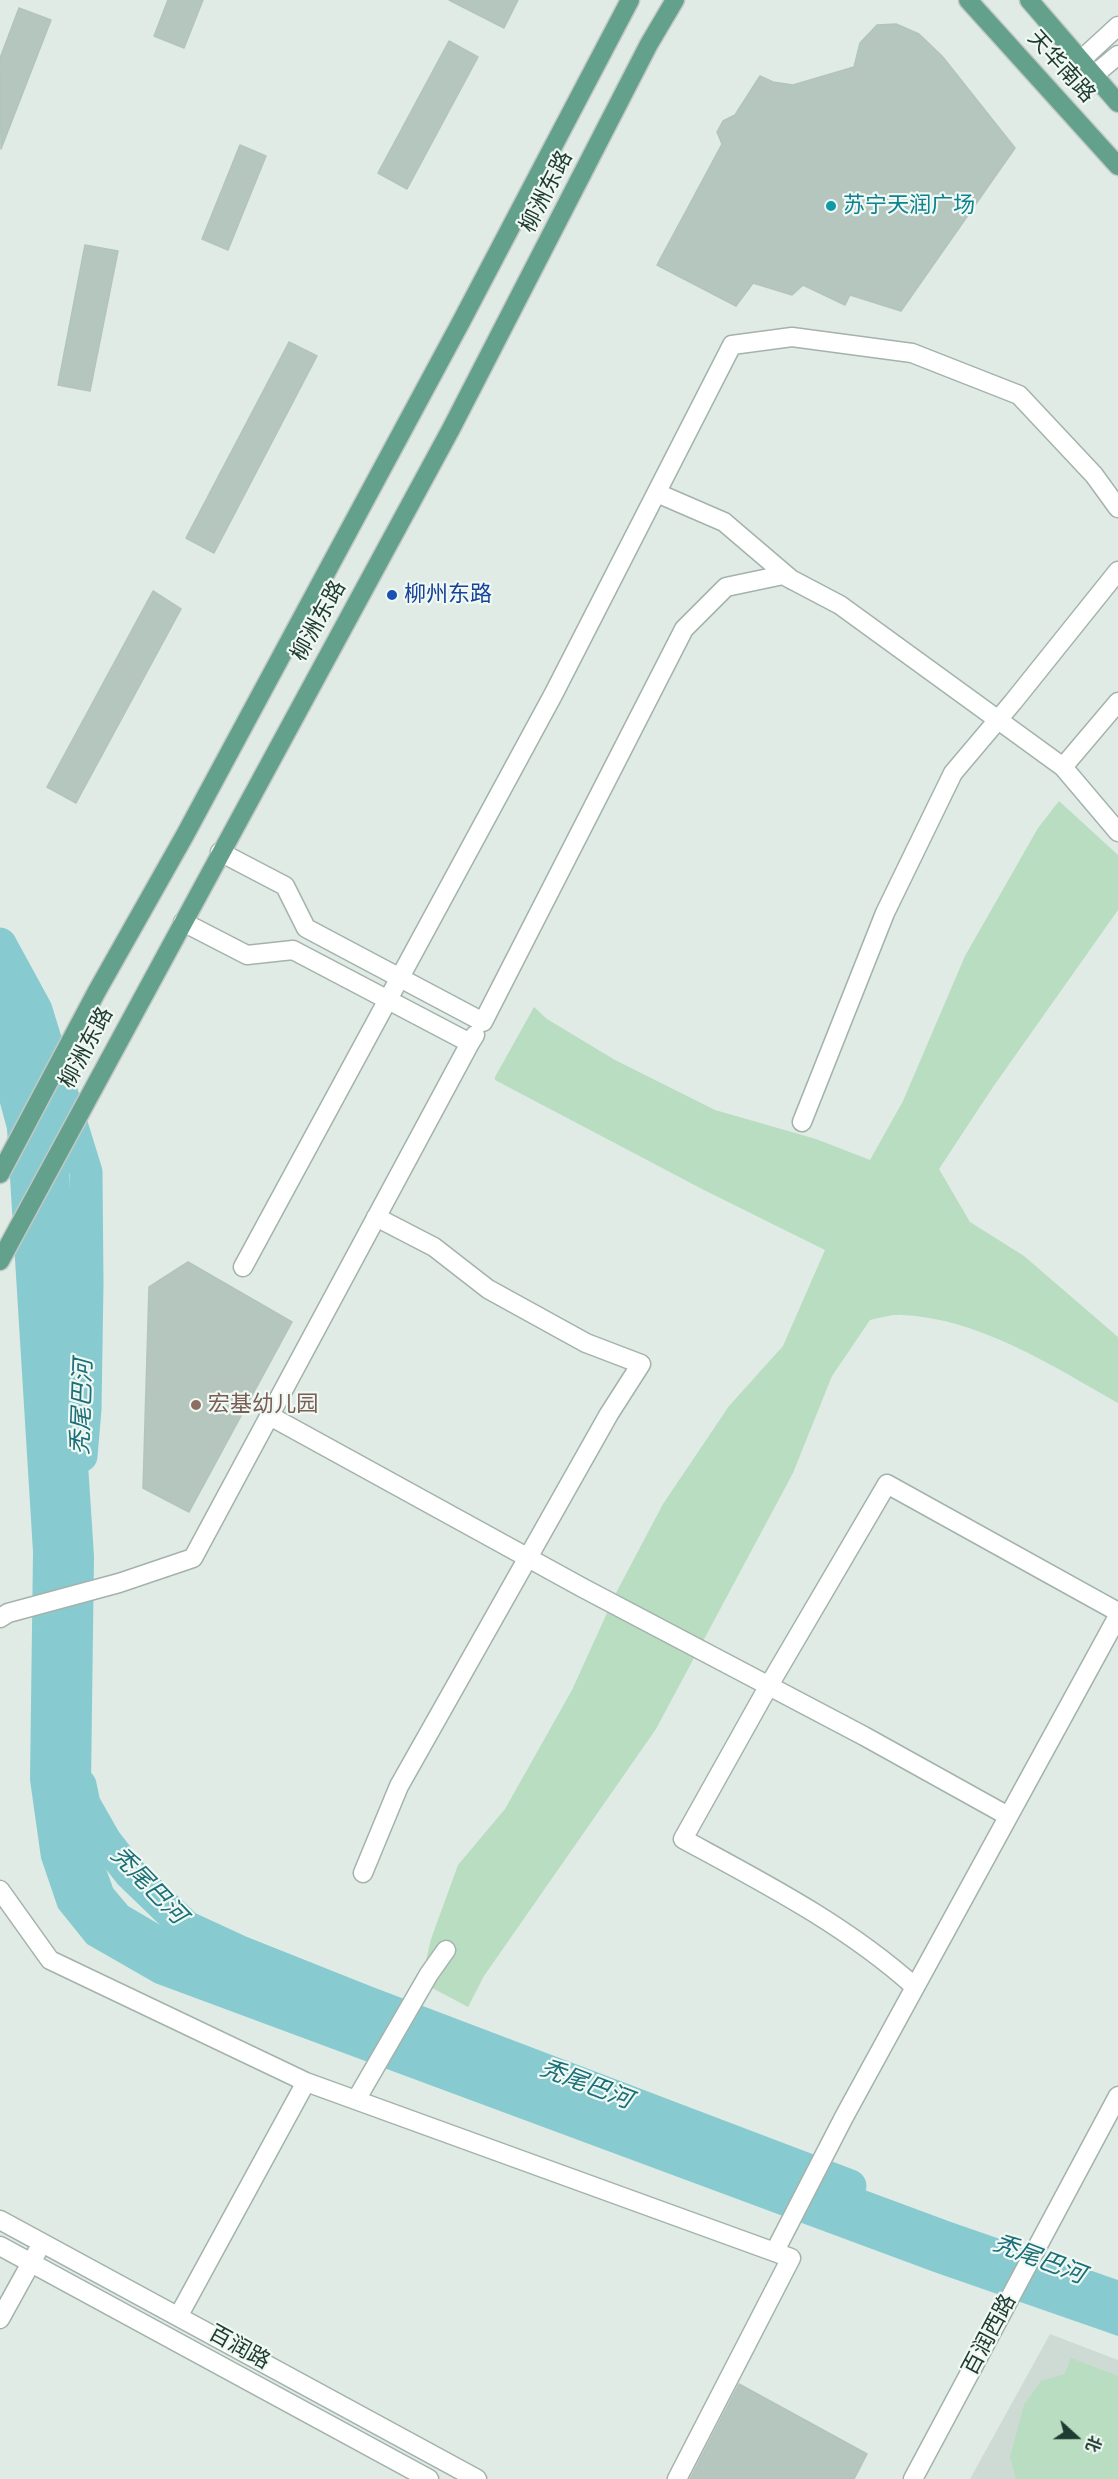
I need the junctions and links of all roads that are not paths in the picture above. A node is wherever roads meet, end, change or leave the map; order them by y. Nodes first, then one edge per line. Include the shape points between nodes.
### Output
1 (630, 0) edge
2 (638, 0) edge
3 (675, 0) edge
4 (686, 0) edge
5 (1029, 0) edge
6 (969, 1) edge
7 (1118, 26) edge
8 (649, 44) junction
9 (1118, 55) edge
10 (1081, 60) junction
11 (1094, 75) junction
12 (1118, 103) edge
13 (572, 112) junction
14 (1118, 166) edge
15 (657, 493) junction
16 (1118, 508) edge
17 (1118, 571) edge
18 (793, 581) junction
19 (1118, 702) edge
20 (998, 720) junction
21 (1063, 767) junction
22 (1118, 832) edge
23 (220, 852) junction
24 (183, 922) junction
25 (400, 978) junction
26 (387, 1000) junction
27 (483, 1022) junction
28 (470, 1043) junction
29 (802, 1122) dead end
30 (0, 1174) edge
31 (376, 1217) junction
32 (0, 1262) edge
33 (243, 1267) dead end
34 (270, 1416) junction
35 (528, 1558) junction
36 (1118, 1614) edge
37 (4, 1616) edge
38 (768, 1687) junction
39 (1008, 1816) junction
40 (363, 1873) dead end
41 (0, 1890) edge
42 (446, 1950) dead end
43 (915, 1987) junction
44 (306, 2082) junction
45 (1118, 2096) edge
46 (356, 2100) junction
47 (0, 2220) edge
48 (42, 2243) junction
49 (779, 2243) junction
50 (0, 2246) edge
51 (31, 2263) junction
52 (178, 2315) junction
53 (0, 2319) edge
54 (429, 2479) edge
55 (477, 2479) edge
56 (677, 2479) edge
57 (913, 2479) edge

1 - 13 main road
2 - 13 main road
3 - 8 main road, 柳洲东路
4 - 8 main road
5 - 10 main road, 天华南路
6 - 14 main road, 天华南路
7 - 10 street
8 - 23 main road, 柳洲东路 via 451,429
9 - 11 street
10 - 11 main road, 天华南路
11 - 12 main road, 天华南路
13 - 30 main road, 柳洲东路
15 - 16 street via 732,345 792,337 912,353 1019,395 1094,475
15 - 18 street via 724,522
15 - 25 street
17 - 20 street
18 - 20 street via 840,605
18 - 27 street via 783,575 726,587 684,629
19 - 21 street
20 - 21 street
20 - 29 street via 953,773 885,913
21 - 22 street
23 - 24 main road, 柳洲东路
23 - 25 street via 285,886 306,928
24 - 26 street via 247,955 293,950
24 - 32 main road, 柳洲东路
25 - 26 street
25 - 27 street
26 - 28 street
26 - 33 street
27 - 28 street
28 - 31 street
31 - 34 street
31 - 35 street via 434,1247 488,1289 586,1343 641,1364
34 - 35 street
34 - 37 street via 193,1558
35 - 38 street
35 - 40 street via 399,1786
36 - 38 street via 887,1484
36 - 39 street
38 - 39 street
38 - 43 street via 683,1839 829,1921
39 - 43 street
41 - 44 street via 50,1960
42 - 46 street
43 - 49 street
44 - 46 street
44 - 52 street
45 - 57 street, 百润西路
46 - 49 street
47 - 48 street, 百润路
48 - 51 street
48 - 52 street, 百润路
49 - 56 street via 791,2258
50 - 51 street, 百润路
51 - 53 street
51 - 54 street, 百润路
52 - 55 street, 百润路

